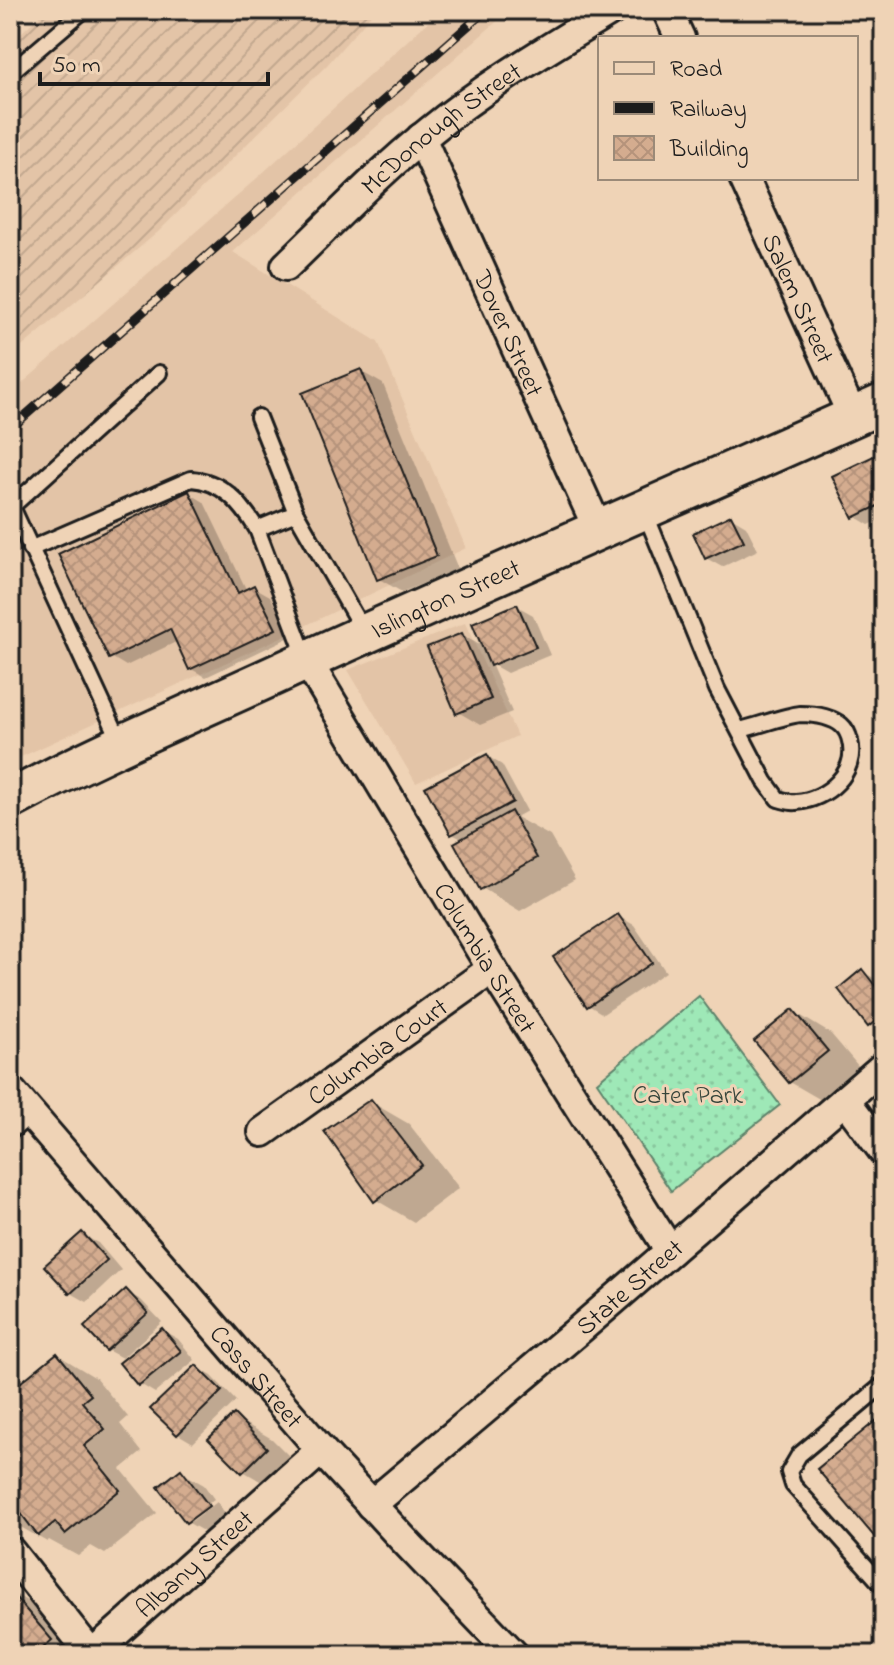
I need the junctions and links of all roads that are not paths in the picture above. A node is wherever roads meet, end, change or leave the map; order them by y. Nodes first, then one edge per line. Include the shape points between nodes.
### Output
1 (84, 10) edge
2 (612, 10) edge
3 (667, 10) edge
4 (679, 36) edge
5 (10, 73) edge
6 (421, 138) junction
7 (745, 180) edge
8 (286, 266) dead end
9 (159, 373) dead end
10 (869, 410) edge
11 (258, 417) dead end
12 (11, 508) edge
13 (644, 509) junction
14 (296, 513) junction
15 (257, 529) junction
16 (598, 529) junction
17 (30, 549) junction
18 (365, 634) junction
19 (307, 661) junction
20 (740, 730) junction
21 (122, 745) junction
22 (10, 800) edge
23 (492, 969) junction
24 (884, 1066) edge
25 (10, 1090) edge
26 (845, 1100) junction
27 (21, 1123) edge
28 (263, 1132) dead end
29 (884, 1152) edge
30 (670, 1251) junction
31 (884, 1384) edge
32 (321, 1450) junction
33 (371, 1505) junction
34 (10, 1551) edge
35 (884, 1587) edge
36 (92, 1655) edge
37 (514, 1655) edge

1 - 5 lane
2 - 6 street, McDonough Street
3 - 4 street
6 - 8 street, McDonough Street
6 - 16 street, Dover Street
7 - 10 street, Salem Street
9 - 12 lane
10 - 13 street, Islington Street
11 - 14 lane
12 - 17 lane
13 - 16 street, Islington Street
13 - 20 lane via 717,689
14 - 15 lane
14 - 18 lane
15 - 17 lane via 218,486 191,479
15 - 19 lane
16 - 18 street, Islington Street
17 - 21 lane
18 - 19 street, Islington Street
19 - 21 street, Islington Street
19 - 23 street, Columbia Street
20 - 20 lane via 778,799 795,803 816,797 833,788 848,769 852,750 839,721 801,714
21 - 22 street, Islington Street
23 - 28 street, Columbia Court
23 - 30 street, Columbia Street
24 - 26 street, State Street
25 - 27 street, Cass Street
26 - 29 street
26 - 30 street, State Street
27 - 32 street, Cass Street
30 - 33 street, State Street
31 - 35 lane via 799,1455 789,1472 793,1485
32 - 33 street, Cass Street
32 - 36 street, Albany Street
33 - 37 street, Cass Street
34 - 36 street, Albany Street

